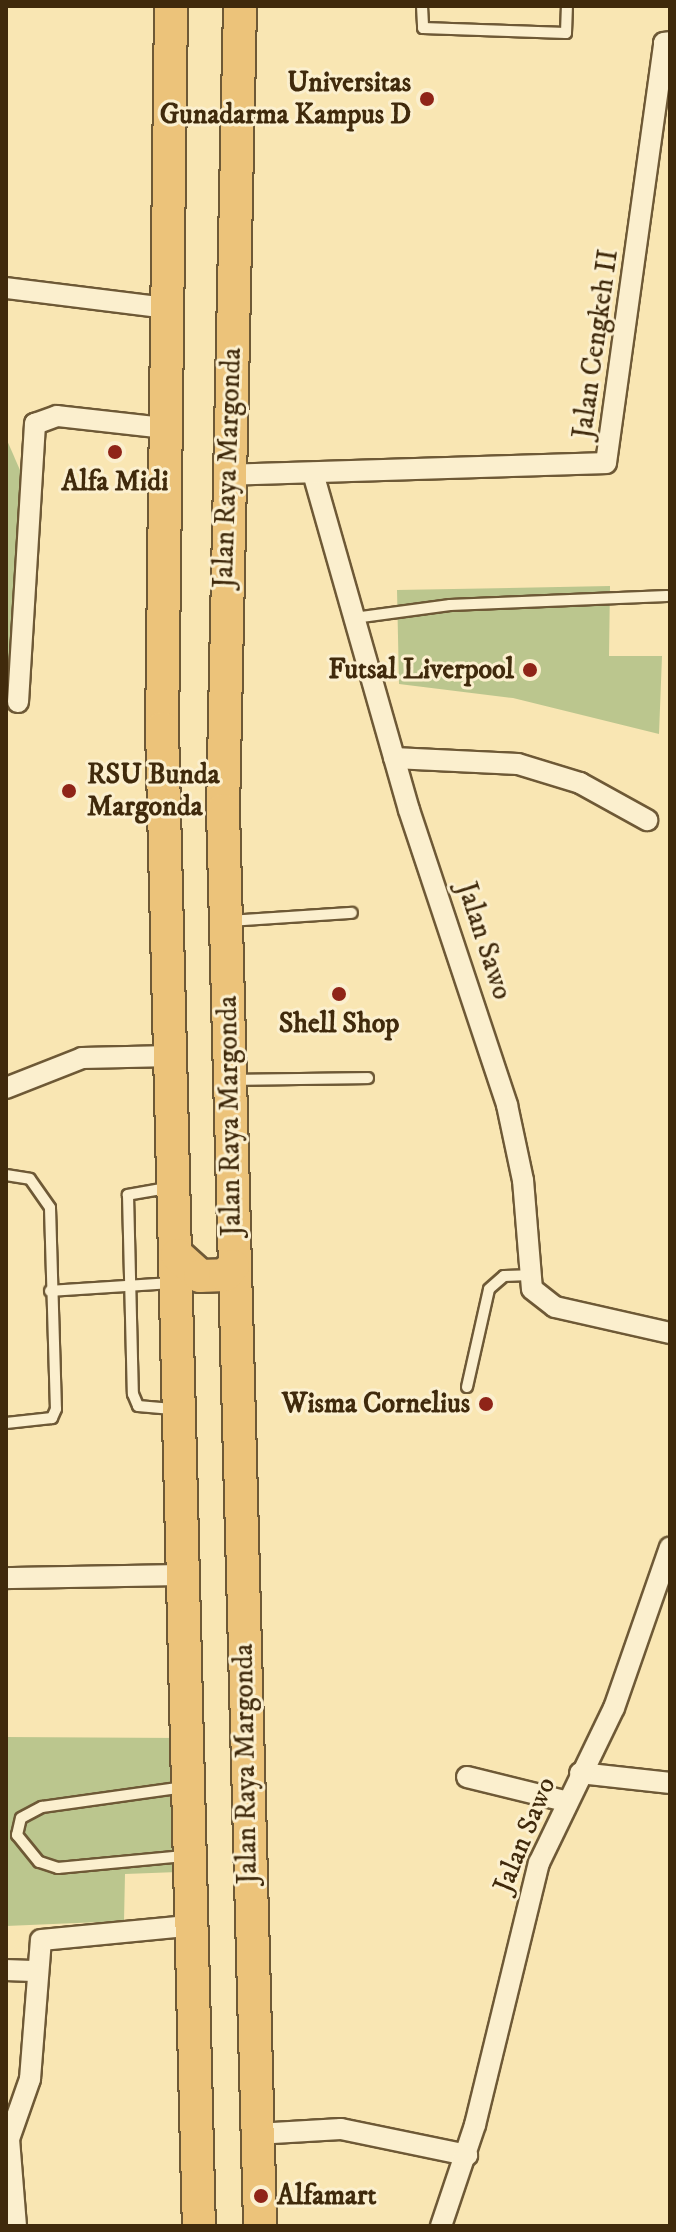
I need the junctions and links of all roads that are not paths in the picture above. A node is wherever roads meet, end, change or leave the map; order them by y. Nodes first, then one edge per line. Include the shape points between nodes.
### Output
1 (171, 6) edge
2 (240, 6) edge
3 (422, 6) edge
4 (567, 6) edge
5 (670, 42) edge
6 (6, 288) edge
7 (166, 308) junction
8 (164, 428) junction
9 (313, 473) junction
10 (225, 475) junction
11 (667, 596) dead end
12 (352, 618) junction
13 (18, 702) dead end
14 (394, 758) junction
15 (647, 820) dead end
16 (352, 913) dead end
17 (225, 921) junction
18 (172, 1056) junction
19 (368, 1078) dead end
20 (230, 1080) junction
21 (6, 1088) edge
22 (6, 1175) edge
23 (175, 1188) junction
24 (233, 1266) junction
25 (529, 1275) junction
26 (178, 1282) junction
27 (129, 1286) junction
28 (50, 1291) junction
29 (235, 1304) junction
30 (670, 1333) edge
31 (467, 1387) dead end
32 (181, 1409) junction
33 (6, 1423) edge
34 (670, 1547) edge
35 (185, 1575) junction
36 (6, 1578) edge
37 (580, 1773) junction
38 (467, 1777) dead end
39 (670, 1783) edge
40 (190, 1786) junction
41 (565, 1801) junction
42 (194, 1855) junction
43 (196, 1925) junction
44 (6, 1970) edge
45 (37, 1971) junction
46 (256, 2134) junction
47 (467, 2155) junction
48 (16, 2226) edge
49 (199, 2226) edge
50 (260, 2226) edge
51 (441, 2226) edge

1 - 7 main road, Jalan Raya Margonda
2 - 10 main road, Jalan Raya Margonda via 237,272
3 - 4 lane via 423,28 566,33
5 - 9 street, Jalan Cengkeh II via 664,43 606,463
6 - 7 street
7 - 8 main road, Jalan Raya Margonda
8 - 13 street via 57,416 35,424
8 - 18 main road, Jalan Raya Margonda
9 - 10 street
9 - 12 street, Jalan Sawo
10 - 17 main road, Jalan Raya Margonda
11 - 12 lane via 450,605
12 - 14 street, Jalan Sawo
14 - 15 street via 518,764 580,783
14 - 25 street, Jalan Sawo via 507,1105 523,1180
16 - 17 lane
17 - 20 main road, Jalan Raya Margonda
18 - 21 street via 82,1058
18 - 23 main road, Jalan Raya Margonda
19 - 20 lane
20 - 24 main road, Jalan Raya Margonda
22 - 28 lane via 30,1179 50,1208
23 - 26 main road, Jalan Raya Margonda
23 - 27 lane via 128,1195
24 - 26 main road via 225,1275
24 - 29 main road, Jalan Raya Margonda
25 - 30 street via 535,1295 555,1307
25 - 31 lane via 504,1276 489,1289
26 - 27 lane
26 - 29 main road via 201,1294 223,1294
26 - 32 main road, Jalan Raya Margonda
27 - 28 lane
27 - 32 lane via 134,1399 150,1408
28 - 33 lane via 56,1415
29 - 46 main road, Jalan Raya Margonda
32 - 35 main road, Jalan Raya Margonda
34 - 37 street, Jalan Sawo via 632,1665
35 - 36 street
35 - 40 main road, Jalan Raya Margonda
37 - 39 street
37 - 41 street, Jalan Sawo
38 - 41 street
40 - 42 main road, Jalan Raya Margonda
40 - 42 lane via 42,1807 21,1818 17,1835 26,1851 58,1868
41 - 47 street, Jalan Sawo via 524,1908
42 - 43 main road, Jalan Raya Margonda
43 - 45 street via 49,1934 40,1943
43 - 49 main road, Jalan Raya Margonda
44 - 45 street
45 - 48 street via 30,2079 8,2153
46 - 47 street via 341,2129
46 - 50 main road, Jalan Raya Margonda
47 - 51 street, Jalan Sawo

